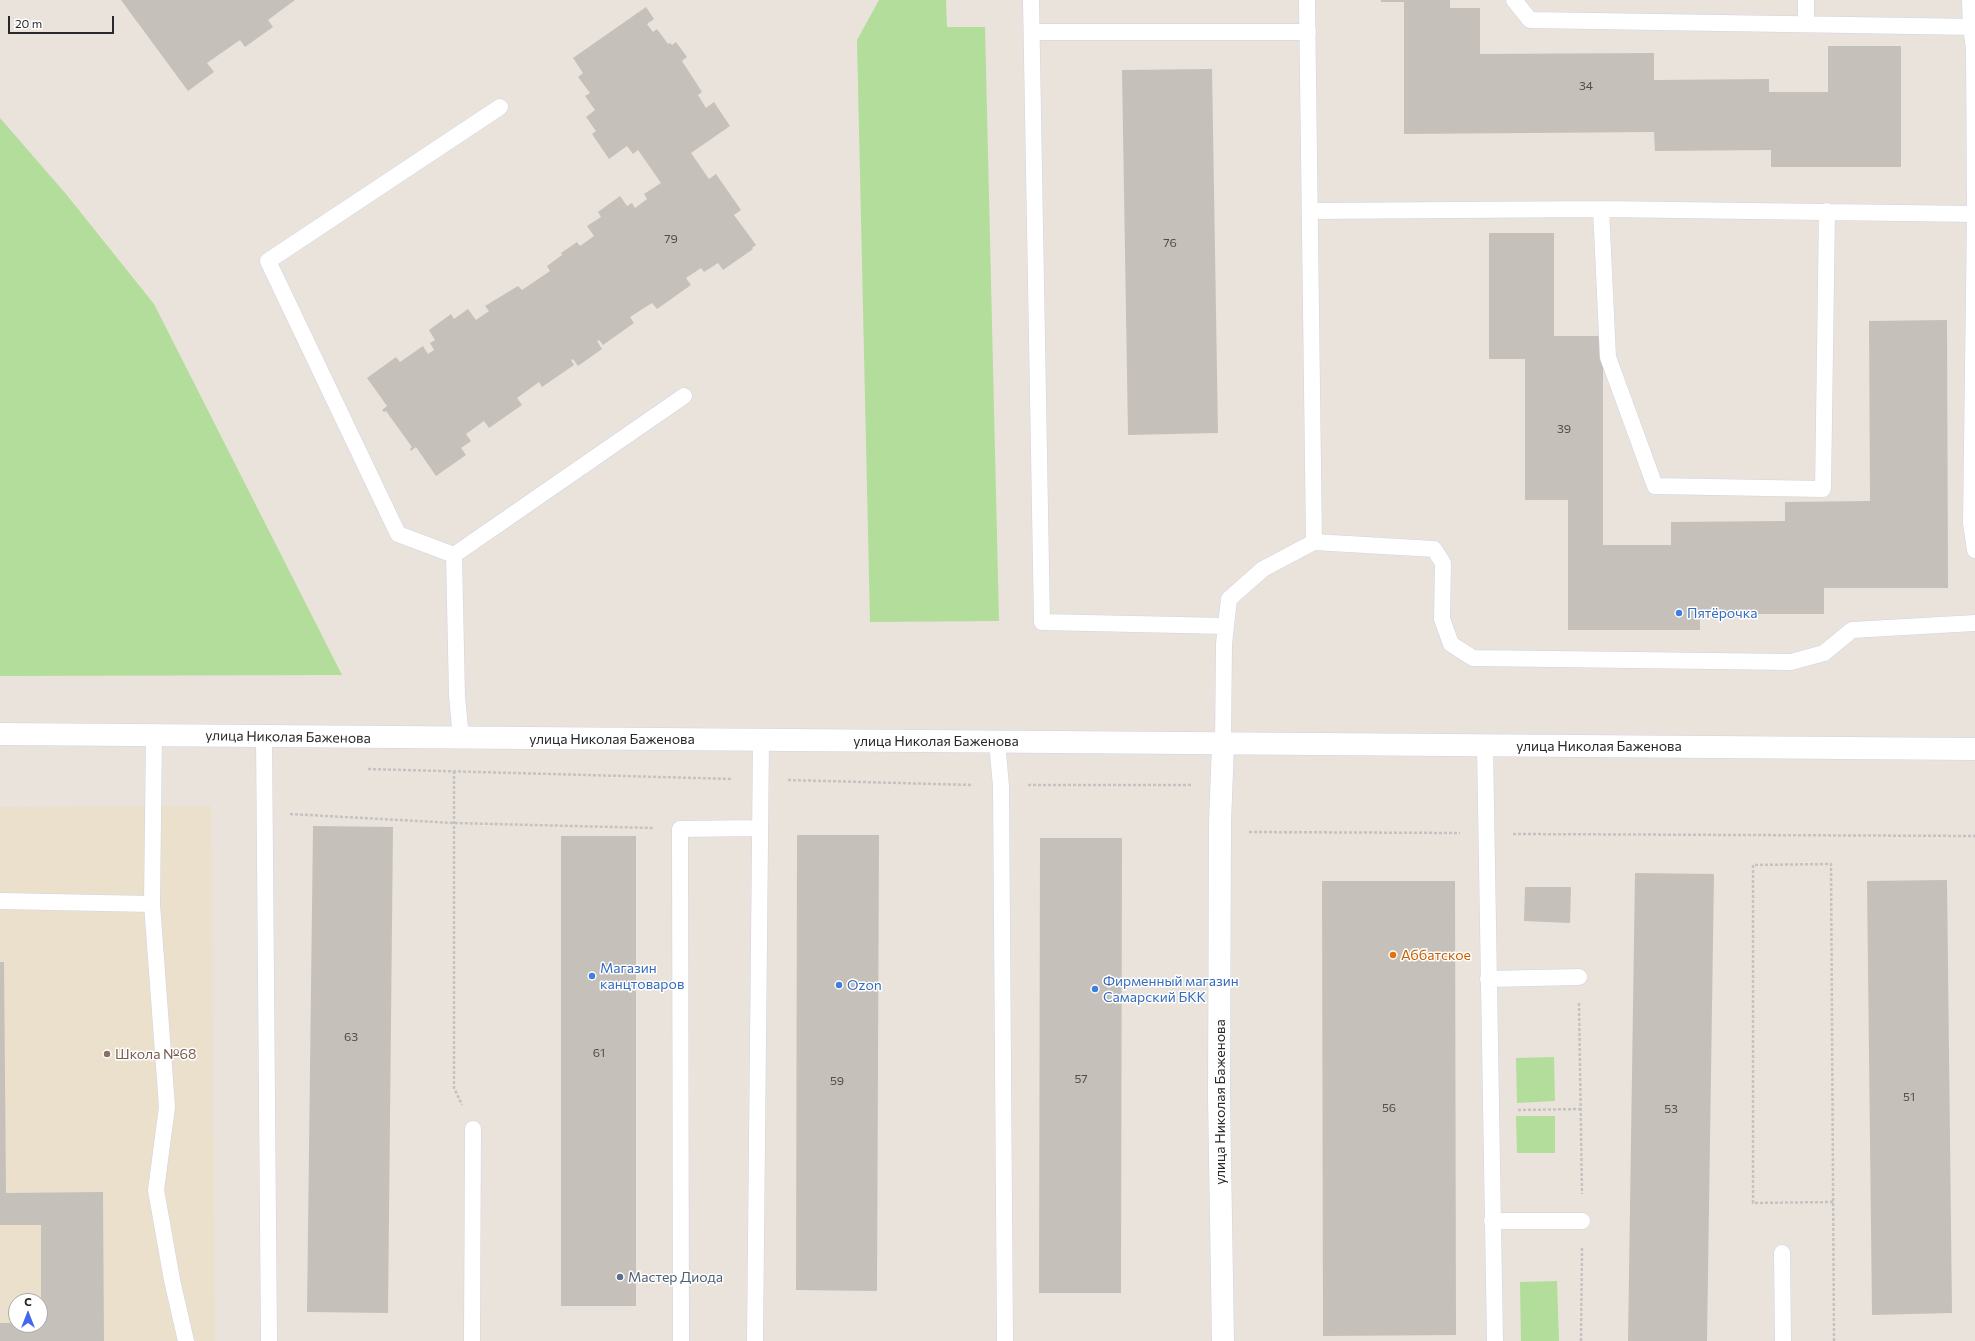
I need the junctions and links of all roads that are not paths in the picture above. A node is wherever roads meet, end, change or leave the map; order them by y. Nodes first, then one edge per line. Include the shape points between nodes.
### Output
1 (1031, 0) edge
2 (1307, 0) edge
3 (1514, 0) edge
4 (1806, 0) edge
5 (1970, 0) edge
6 (1806, 23) junction
7 (1973, 27) edge
8 (1032, 32) junction
9 (1308, 32) junction
10 (500, 107) dead end
11 (1601, 209) junction
12 (1310, 211) junction
13 (1827, 211) junction
14 (1975, 214) edge
15 (684, 396) dead end
16 (1314, 542) junction
17 (1975, 550) edge
18 (454, 555) junction
19 (1975, 623) edge
20 (1226, 626) junction
21 (0, 734) edge
22 (154, 735) junction
23 (264, 736) junction
24 (461, 739) junction
25 (761, 740) junction
26 (996, 742) junction
27 (1223, 744) junction
28 (1485, 745) junction
29 (1975, 749) edge
30 (760, 828) junction
31 (0, 902) edge
32 (152, 904) junction
33 (1579, 977) road end
34 (1488, 979) junction
35 (473, 1129) road end
36 (1492, 1221) junction
37 (1582, 1221) road end
38 (1782, 1253) dead end
39 (186, 1341) edge
40 (269, 1341) edge
41 (472, 1341) edge
42 (681, 1341) edge
43 (756, 1341) edge
44 (1005, 1341) edge
45 (1222, 1341) edge
46 (1495, 1341) edge
47 (1783, 1341) edge

1 - 8 lane
2 - 9 lane
3 - 6 lane via 1530,20
4 - 6 lane
5 - 7 lane
6 - 7 lane
7 - 14 lane
8 - 9 lane
8 - 20 lane via 1042,622
9 - 12 lane
10 - 18 lane via 268,261 398,534
11 - 12 lane
11 - 13 lane
11 - 13 lane via 1608,357 1655,486 1823,488
12 - 16 lane
13 - 14 lane
14 - 17 lane via 1971,523
15 - 18 lane
16 - 19 lane via 1434,549 1443,563 1442,619 1451,644 1473,658 1790,662 1824,653 1852,630
16 - 20 lane via 1263,569 1228,599
18 - 24 lane via 457,696
20 - 27 lane
21 - 22 street, улица Николая Баженова
22 - 23 street, улица Николая Баженова
22 - 32 lane
23 - 24 street, улица Николая Баженова
23 - 40 lane
24 - 25 street, улица Николая Баженова
25 - 26 street, улица Николая Баженова
25 - 30 lane
26 - 27 street, улица Николая Баженова
26 - 44 lane via 1001,786
27 - 28 street, улица Николая Баженова
27 - 45 street, улица Николая Баженова via 1220,832 1219,1097
28 - 29 street, улица Николая Баженова
28 - 34 lane
30 - 42 lane via 680,829
30 - 43 lane
31 - 32 lane
32 - 39 lane via 167,1107 156,1190
33 - 34 lane
34 - 36 lane
35 - 41 lane
36 - 37 lane
36 - 46 lane
38 - 47 lane

